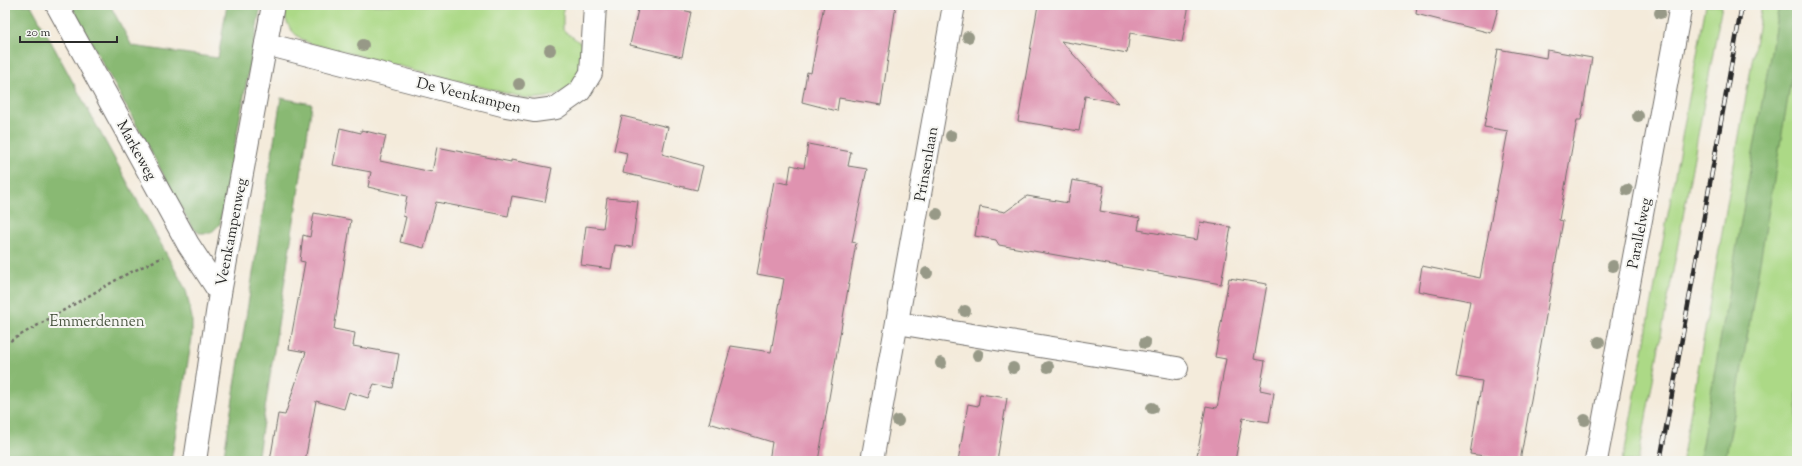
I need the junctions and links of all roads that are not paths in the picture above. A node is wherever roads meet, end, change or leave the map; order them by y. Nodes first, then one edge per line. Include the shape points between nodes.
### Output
1 (57, 5) edge
2 (273, 5) edge
3 (595, 5) edge
4 (954, 5) edge
5 (1681, 5) edge
6 (266, 44) junction
7 (220, 293) junction
8 (897, 323) junction
9 (1177, 368) dead end
10 (195, 461) edge
11 (872, 461) edge
12 (1596, 461) edge

1 - 7 street, Markeweg via 188,244
2 - 6 street, Veenkampenweg
3 - 6 street, De Veenkampen via 591,73 580,91 556,108 534,111
4 - 8 street, Prinsenlaan
5 - 12 street, Parallelweg
6 - 7 street, Veenkampenweg
7 - 10 street, Veenkampenweg
8 - 9 street
8 - 11 street, Prinsenlaan

